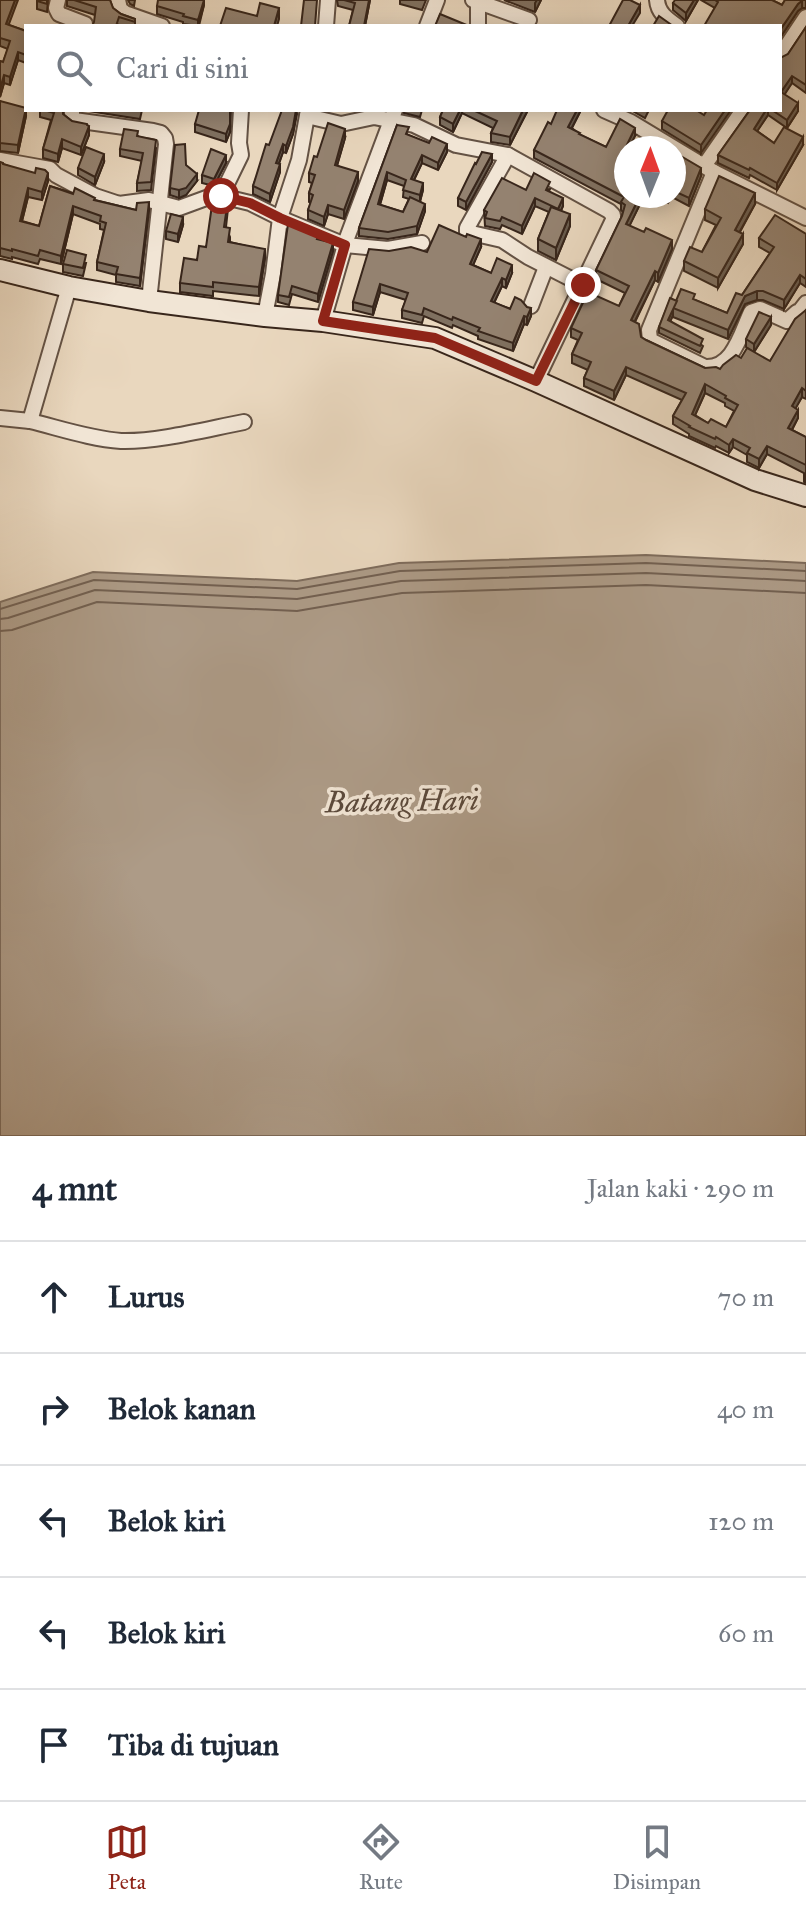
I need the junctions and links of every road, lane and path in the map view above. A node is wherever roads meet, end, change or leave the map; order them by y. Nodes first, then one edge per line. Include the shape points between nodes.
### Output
1 (58, 0) edge
2 (118, 0) edge
3 (328, 0) edge
4 (437, 0) edge
5 (657, 0) edge
6 (475, 2) edge
7 (806, 17) edge
8 (529, 20) dead end
9 (85, 24) edge
10 (157, 24) edge
11 (326, 24) edge
12 (428, 24) edge
13 (478, 24) edge
14 (674, 24) edge
15 (782, 53) edge
16 (72, 112) edge
17 (241, 112) edge
18 (608, 112) edge
19 (742, 112) edge
20 (307, 113) edge
21 (393, 115) edge
22 (508, 155) junction
23 (0, 160) edge
24 (709, 169) junction
25 (221, 196) junction
26 (159, 203) junction
27 (280, 218) junction
28 (806, 218) edge
29 (422, 243) dead end
30 (345, 245) junction
31 (546, 267) junction
32 (0, 270) edge
33 (583, 285) junction
34 (69, 287) junction
35 (149, 301) junction
36 (806, 303) edge
37 (531, 306) edge
38 (265, 316) junction
39 (323, 321) junction
40 (536, 381) junction
41 (0, 418) edge
42 (30, 421) junction
43 (244, 422) dead end
44 (806, 496) edge

1 - 9 street via 59,14
2 - 10 street via 122,11
3 - 11 street
4 - 12 street
5 - 14 street via 664,17
6 - 8 street
6 - 13 street
7 - 15 street
16 - 26 street via 74,120 161,133 166,144
17 - 25 street via 241,155
18 - 24 street
19 - 24 street
20 - 21 street via 341,124
20 - 27 street
21 - 22 street via 456,145
21 - 30 street
22 - 31 street via 467,232 502,240
22 - 33 street via 613,215
23 - 26 street via 50,169 119,204
24 - 28 street
24 - 36 street via 649,330 650,340 714,368 729,357 751,312 760,309 787,321
25 - 26 street via 179,208
25 - 27 street
26 - 35 street
27 - 30 street
27 - 38 street
29 - 30 street via 388,249
30 - 39 street
31 - 33 street
31 - 37 street
32 - 34 street
33 - 40 street
34 - 35 street
34 - 42 street
35 - 38 street
38 - 39 street
39 - 40 street via 435,338
40 - 44 street via 755,480
41 - 42 street
42 - 43 street via 120,441

